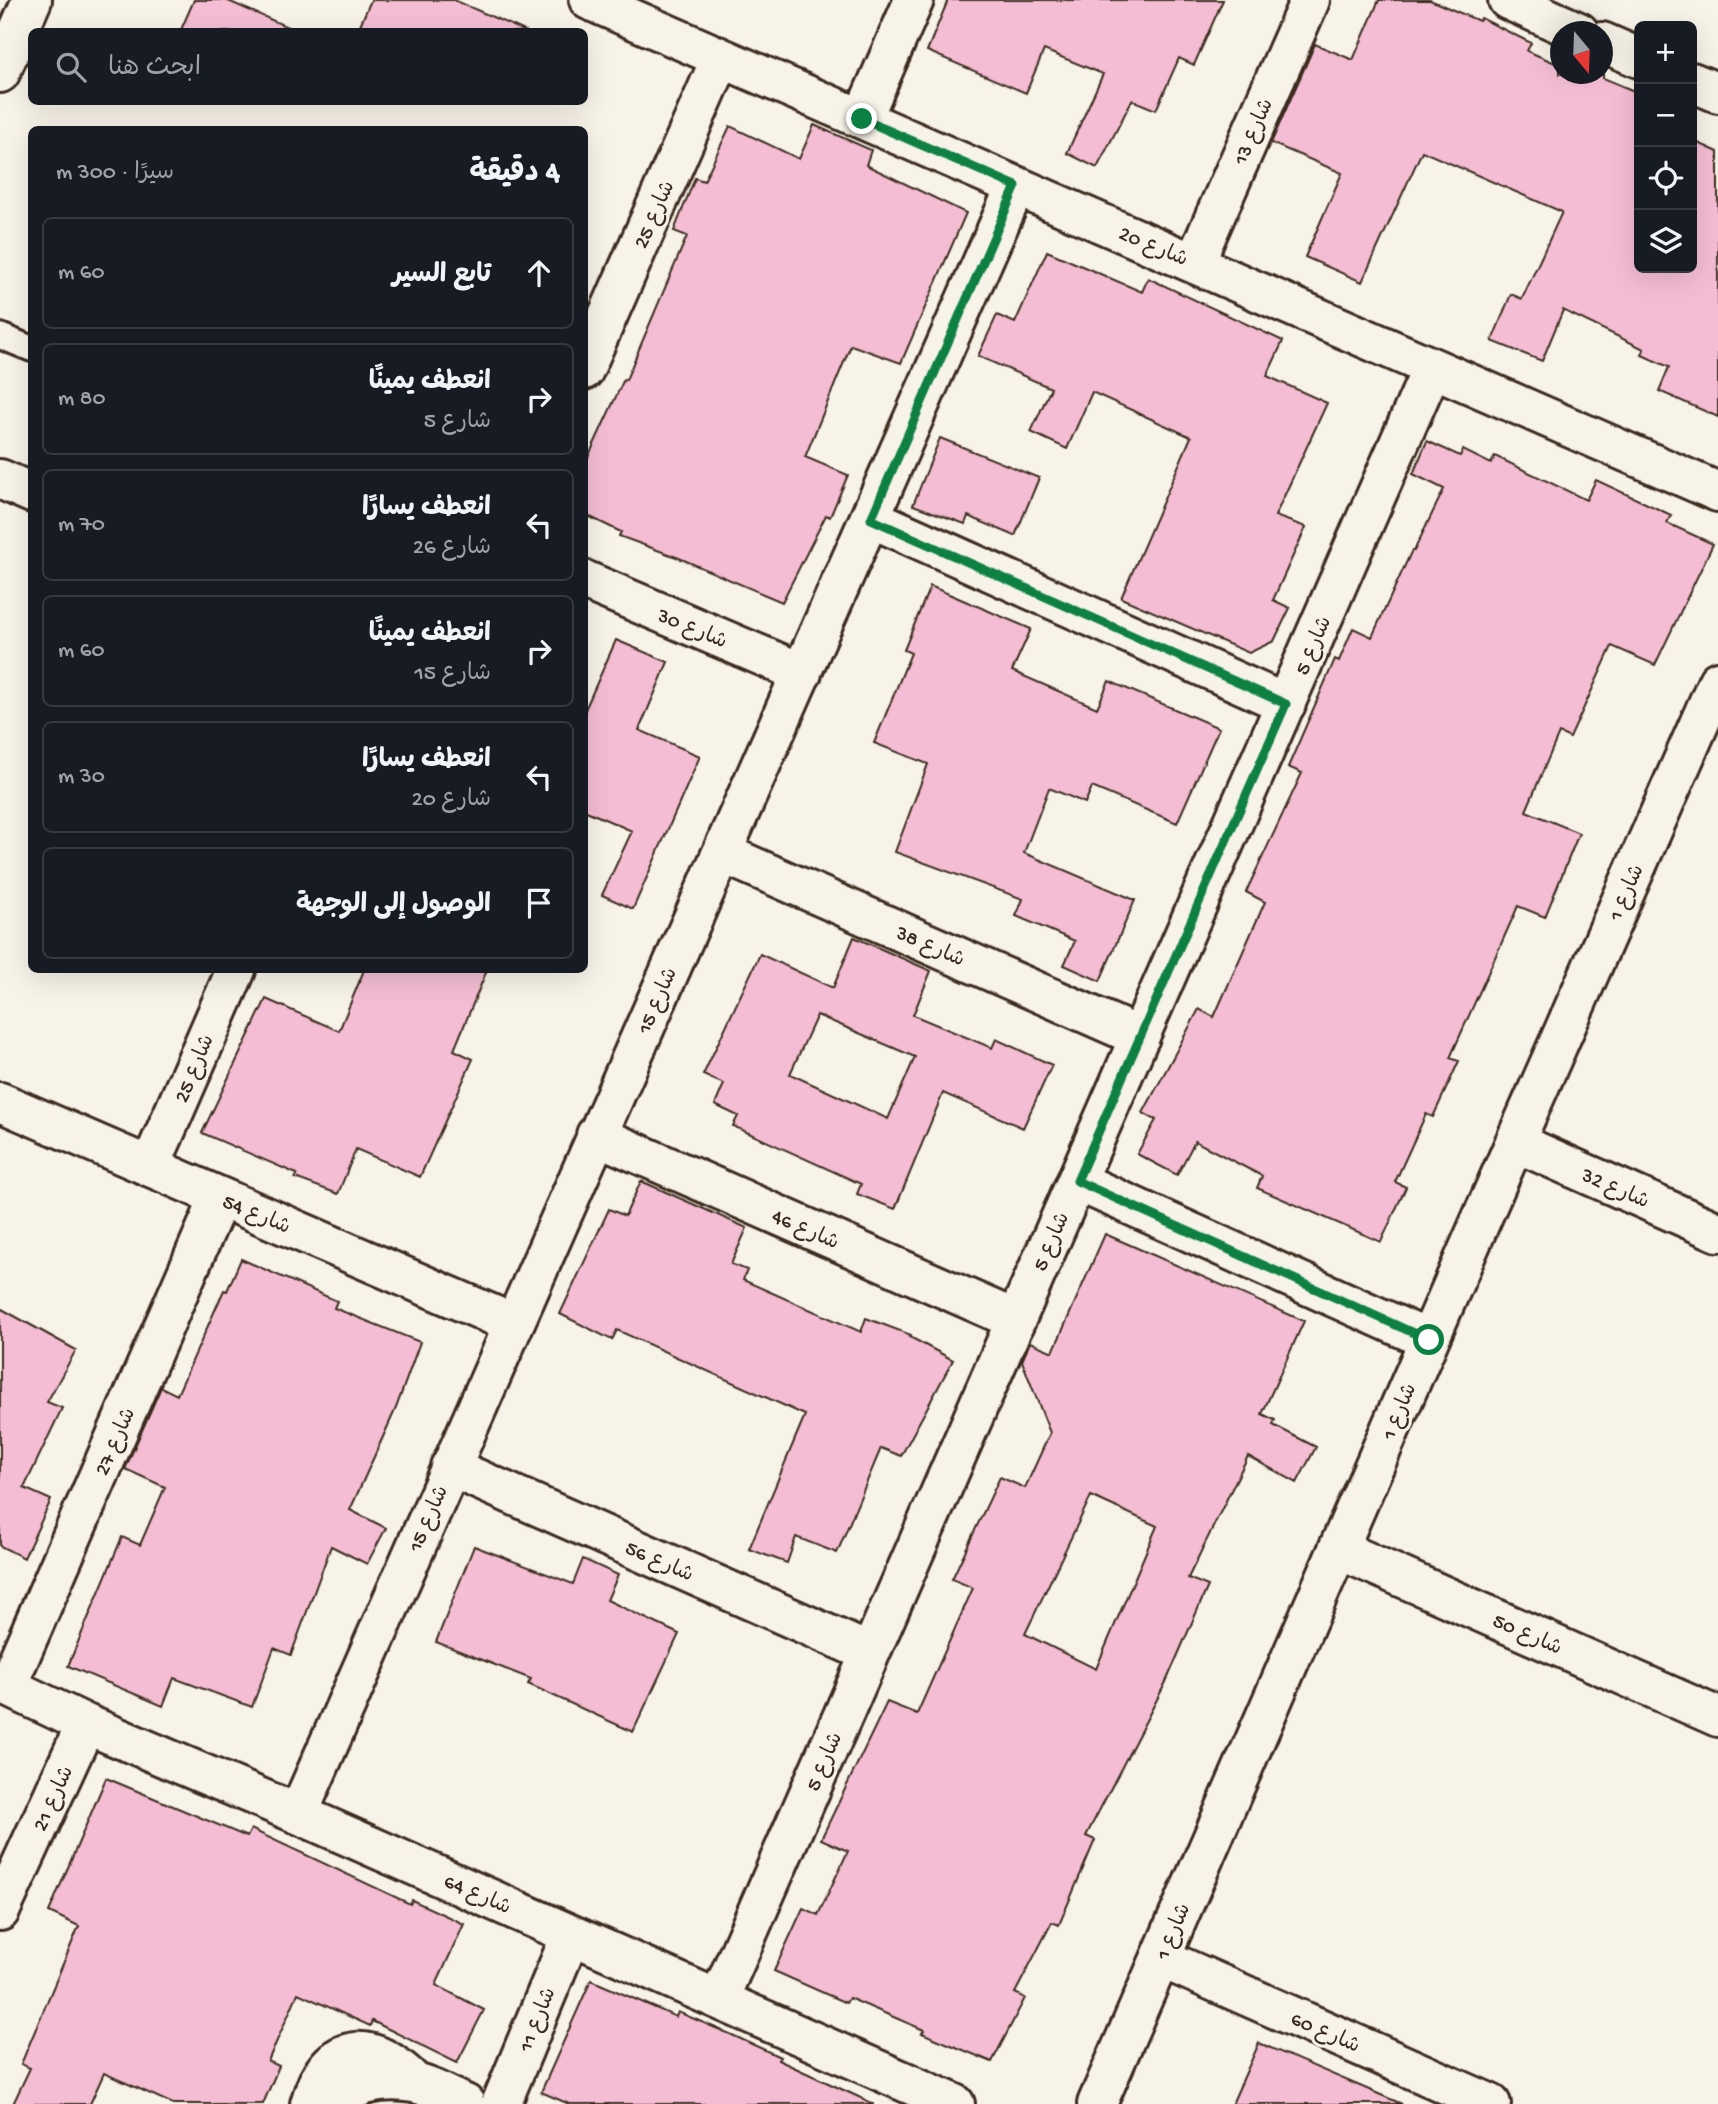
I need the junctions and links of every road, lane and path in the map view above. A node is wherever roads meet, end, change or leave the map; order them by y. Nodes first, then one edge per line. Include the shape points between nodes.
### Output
1 (32, 0) edge
2 (590, 0) edge
3 (914, 0) edge
4 (1310, 0) edge
5 (1508, 0) edge
6 (1555, 21) edge
7 (1613, 47) edge
8 (1634, 56) edge
9 (721, 58) junction
10 (0, 73) edge
11 (1697, 84) edge
12 (1718, 93) edge
13 (862, 119) junction
14 (1016, 186) junction
15 (1195, 262) junction
16 (0, 336) edge
17 (28, 347) edge
18 (588, 361) edge
19 (1432, 368) junction
20 (0, 479) edge
21 (28, 491) edge
22 (1718, 492) edge
23 (871, 519) junction
24 (588, 582) edge
25 (803, 673) junction
26 (1718, 681) edge
27 (1286, 704) junction
28 (1707, 737) edge
29 (722, 853) junction
30 (235, 973) edge
31 (1140, 1037) junction
32 (0, 1102) edge
33 (597, 1135) junction
34 (1515, 1142) junction
35 (150, 1167) junction
36 (1077, 1181) junction
37 (220, 1197) junction
38 (1718, 1232) edge
39 (1016, 1320) junction
40 (514, 1324) junction
41 (1429, 1340) junction
42 (450, 1468) junction
43 (1338, 1549) junction
44 (870, 1653) junction
45 (4, 1684) edge
46 (1718, 1717) edge
47 (86, 1724) junction
48 (298, 1814) junction
49 (0, 1911) edge
50 (571, 1934) junction
51 (1161, 1958) junction
52 (719, 1999) junction
53 (415, 2083) junction
54 (310, 2104) edge
55 (332, 2104) edge
56 (465, 2104) edge
57 (501, 2104) edge
58 (955, 2104) edge
59 (1097, 2104) edge
60 (1491, 2104) edge

1 - 10 street
2 - 9 street, شارع 20
3 - 13 street
4 - 15 street, شارع 13
5 - 6 street
7 - 8 street
9 - 13 street, شارع 20
9 - 18 street, شارع 25
11 - 12 street
13 - 14 street, شارع 20
14 - 15 street, شارع 20
14 - 23 street, شارع 15
15 - 19 street, شارع 20
16 - 17 lane
19 - 22 street, شارع 20
19 - 27 street, شارع 5
20 - 21 street
23 - 25 street, شارع 15
23 - 27 street
24 - 25 street, شارع 30
25 - 29 street, شارع 15
26 - 28 street, شارع 1
27 - 31 street, شارع 5
28 - 34 street, شارع 1
29 - 31 street, شارع 38
29 - 33 street, شارع 15
30 - 35 street, شارع 25
31 - 36 street, شارع 5
32 - 35 street, شارع 54
33 - 39 street, شارع 46
33 - 40 street, شارع 15
34 - 38 street, شارع 32
34 - 41 street, شارع 1
35 - 37 street, شارع 54
36 - 39 street, شارع 5
36 - 41 street
37 - 40 street, شارع 54
37 - 45 street, شارع 27
39 - 44 street, شارع 5
40 - 42 street, شارع 15
41 - 43 street, شارع 1
42 - 44 street, شارع 56
42 - 48 street, شارع 15
43 - 46 street, شارع 50
43 - 51 street, شارع 1
44 - 52 street, شارع 5
45 - 47 street, شارع 64
47 - 48 street, شارع 64
47 - 49 street, شارع 21
48 - 50 street, شارع 64
50 - 52 street, شارع 64
50 - 57 street, شارع 11
51 - 59 street, شارع 1
51 - 60 street, شارع 60
52 - 58 street, شارع 64
53 - 54 street via 384,2057 358,2051 345,2054 324,2071
53 - 55 street via 364,2084
53 - 56 street

